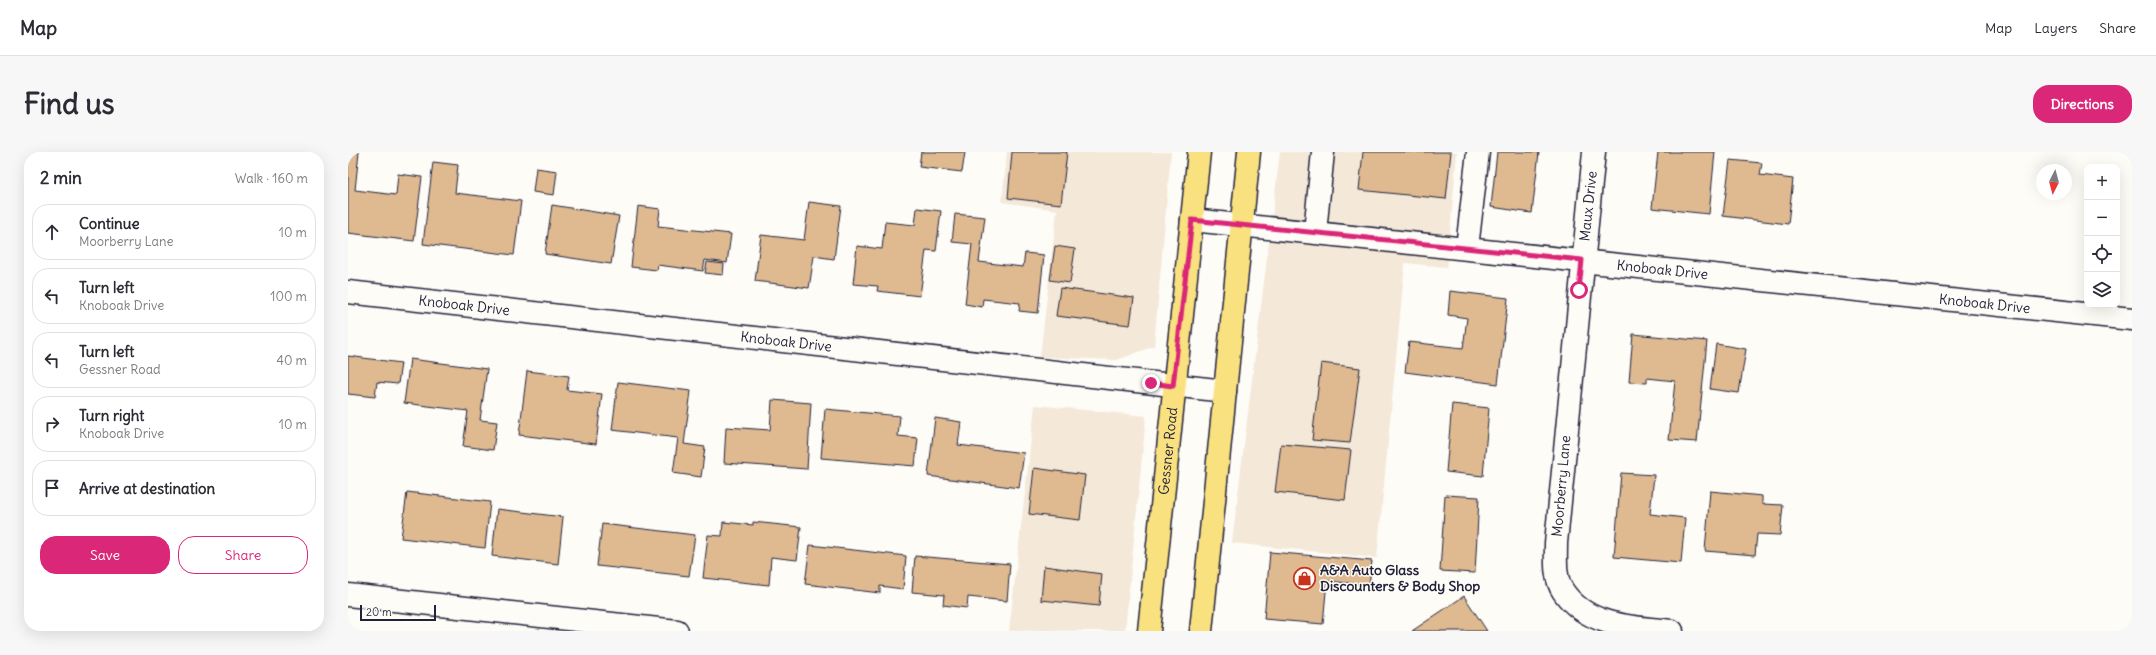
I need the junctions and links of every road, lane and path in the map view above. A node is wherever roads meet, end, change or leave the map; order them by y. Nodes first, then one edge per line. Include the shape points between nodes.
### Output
1 (1198, 152) edge
2 (1249, 152) edge
3 (1323, 152) edge
4 (1478, 152) edge
5 (1594, 152) edge
6 (1192, 220) junction
7 (1242, 225) junction
8 (1315, 232) junction
9 (1467, 248) junction
10 (1582, 260) junction
11 (348, 292) edge
12 (2132, 319) edge
13 (1173, 386) junction
14 (1225, 391) junction
15 (348, 595) edge
16 (677, 631) edge
17 (1149, 631) edge
18 (1201, 631) edge
19 (1672, 631) edge

1 - 6 main road, Gessner Road
2 - 7 main road
3 - 8 street
4 - 9 street
5 - 10 street, Maux Drive
6 - 7 street, Knoboak Drive
6 - 13 main road, Gessner Road
7 - 8 street, Knoboak Drive
7 - 14 main road
8 - 9 street, Knoboak Drive
9 - 10 street, Knoboak Drive
10 - 12 street, Knoboak Drive
10 - 19 street, Moorberry Lane via 1556,543 1556,569 1563,591 1585,613 1613,625
11 - 13 street, Knoboak Drive
13 - 14 street, Knoboak Drive
13 - 17 main road, Gessner Road
14 - 18 main road
15 - 16 street

